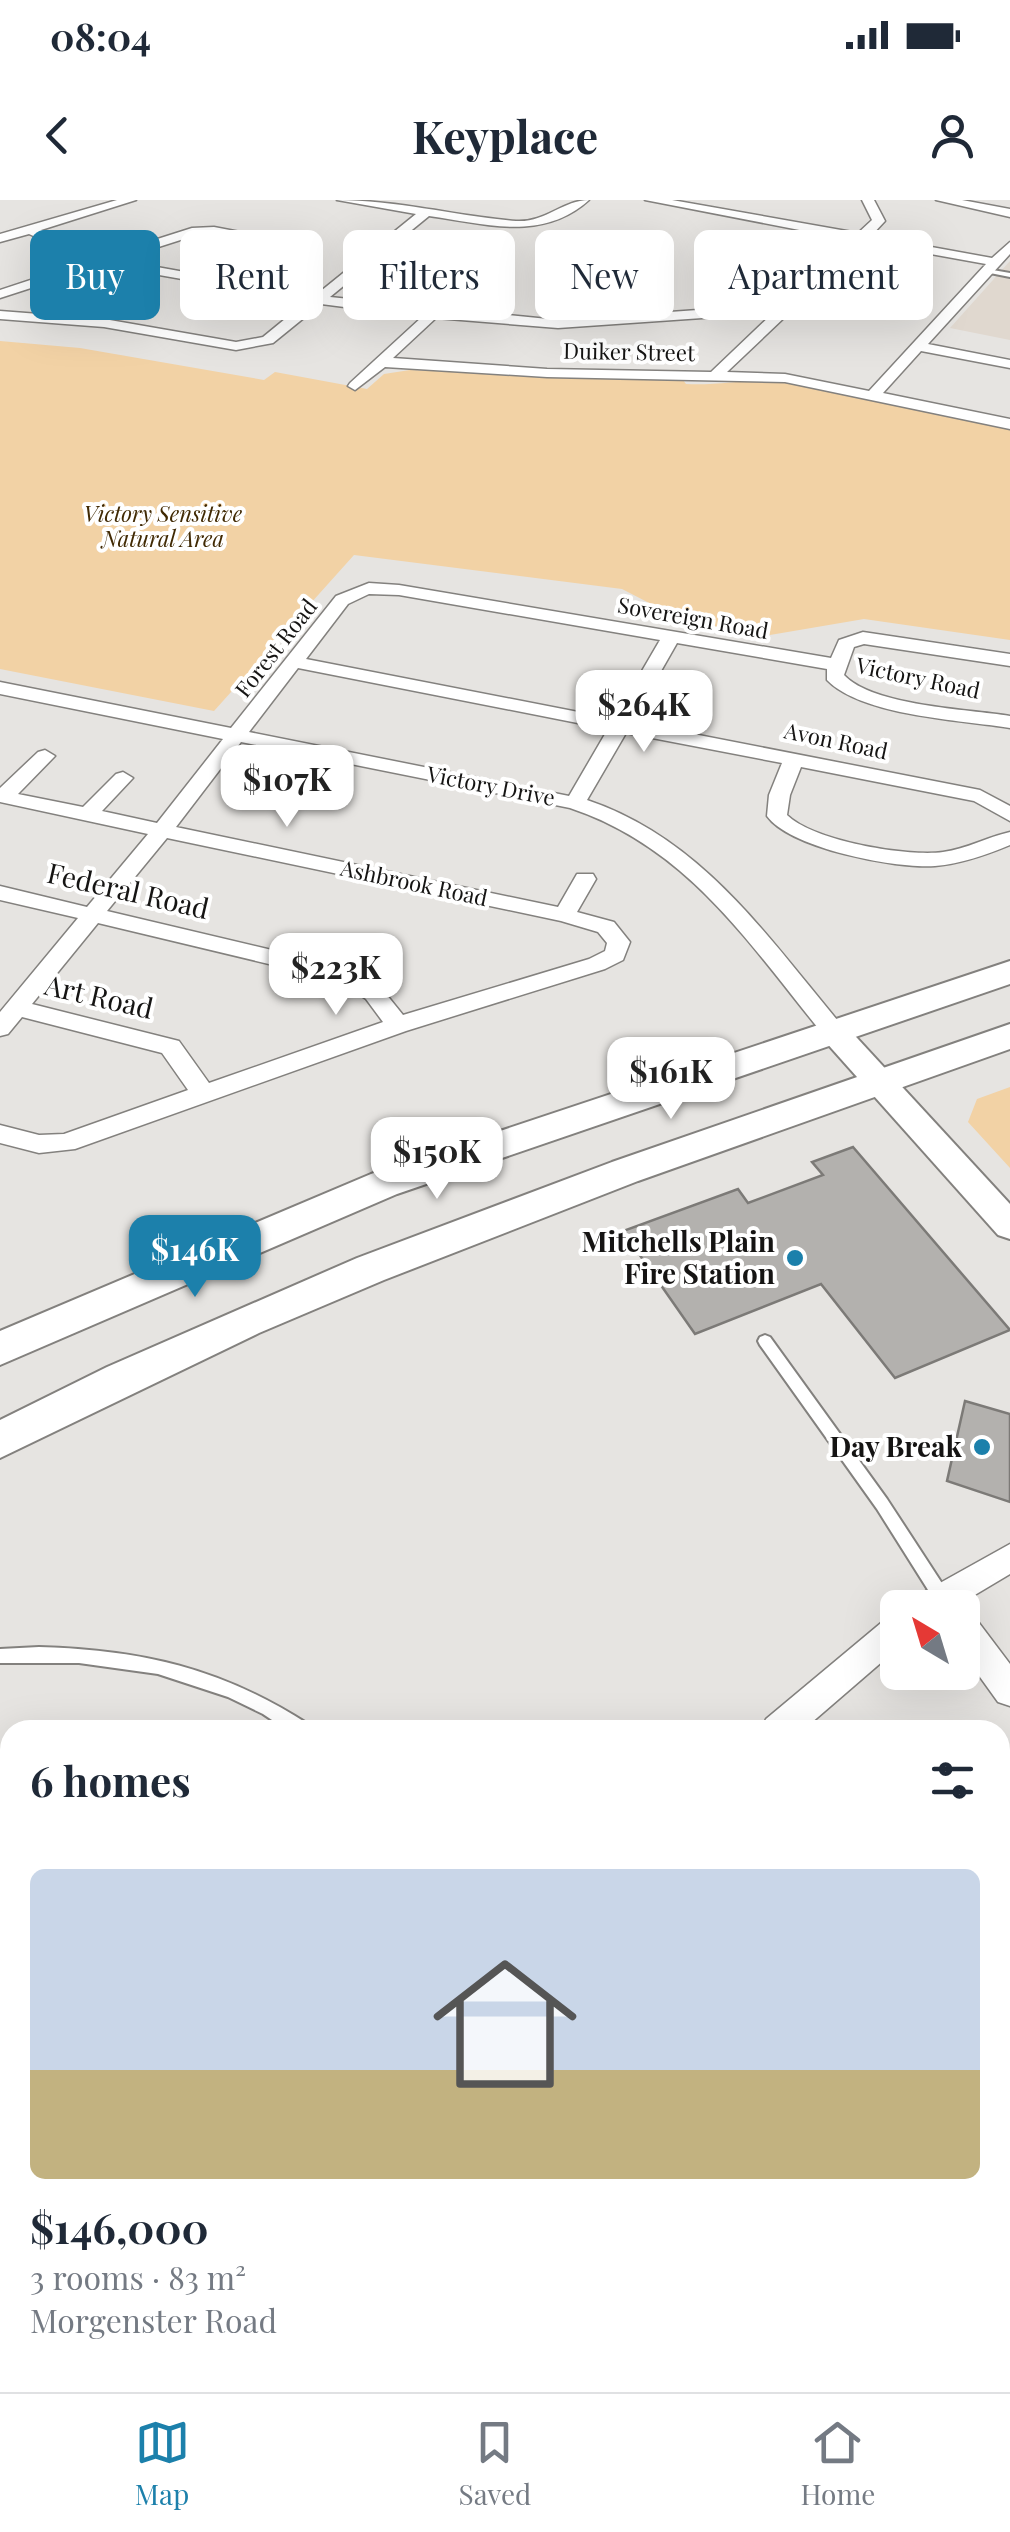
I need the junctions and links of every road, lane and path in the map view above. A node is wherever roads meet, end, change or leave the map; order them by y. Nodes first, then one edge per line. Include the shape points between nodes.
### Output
1 (130, 200) edge
2 (343, 200) edge
3 (556, 200) edge
4 (651, 200) edge
5 (719, 200) edge
6 (868, 200) edge
7 (942, 200) edge
8 (109, 202) edge
9 (580, 202) edge
10 (706, 210) junction
11 (426, 212) junction
12 (1010, 214) edge
13 (29, 230) joint
14 (817, 230) edge
15 (869, 230) edge
16 (0, 238) edge
17 (1010, 246) edge
18 (933, 254) edge
19 (991, 266) junction
20 (1010, 274) edge
21 (30, 284) edge
22 (0, 294) edge
23 (323, 295) edge
24 (0, 314) edge
25 (694, 314) edge
26 (292, 320) edge
27 (427, 320) edge
28 (508, 320) edge
29 (774, 320) edge
30 (918, 346) junction
31 (382, 362) junction
32 (1010, 364) edge
33 (716, 376) junction
34 (355, 386) dead end
35 (874, 395) junction
36 (1010, 424) edge
37 (356, 591) joint
38 (671, 638) junction
39 (1010, 660) edge
40 (294, 662) junction
41 (837, 665) junction
42 (0, 688) edge
43 (1010, 722) edge
44 (622, 726) junction
45 (234, 736) junction
46 (45, 756) dead end
47 (795, 758) junction
48 (123, 778) dead end
49 (2, 796) edge
50 (575, 803) junction
51 (88, 814) junction
52 (1010, 814) edge
53 (163, 830) junction
54 (1010, 838) edge
55 (585, 879) dead end
56 (0, 893) edge
57 (94, 914) junction
58 (564, 915) junction
59 (1010, 972) edge
60 (16, 1008) junction
61 (398, 1025) junction
62 (0, 1028) edge
63 (835, 1033) junction
64 (1010, 1036) edge
65 (880, 1082) junction
66 (204, 1093) junction
67 (0, 1134) edge
68 (1010, 1226) edge
69 (765, 1341) dead end
70 (0, 1350) edge
71 (0, 1440) edge
72 (1010, 1558) edge
73 (930, 1590) edge
74 (960, 1590) edge
75 (880, 1643) edge
76 (980, 1650) edge
77 (0, 1656) edge
78 (1010, 1691) edge
79 (289, 1720) edge
80 (790, 1720) edge

1 - 8 street
2 - 11 street
3 - 9 street
4 - 10 street
5 - 10 street
6 - 15 street via 880,219
7 - 12 street
8 - 13 street
9 - 11 street via 552,220 520,225
10 - 14 street
11 - 23 street
13 - 16 street
17 - 19 street
18 - 19 street
19 - 20 lane
19 - 30 street
21 - 22 street
24 - 26 street via 104,323 236,346 255,346
25 - 28 street via 558,324
27 - 31 street
29 - 33 street
30 - 32 street
30 - 35 street
31 - 33 street, Duiker Street
31 - 34 street
33 - 35 street, Duiker Street via 785,378
35 - 36 street, Duiker Street
37 - 38 street, Sovereign Road via 400,590
37 - 40 street, Forest Road
38 - 41 street, Sovereign Road
38 - 44 street
39 - 41 street via 864,638 846,644
40 - 44 street, Avon Road
40 - 45 street, Forest Road
41 - 43 street, Victory Road via 835,680 849,691
42 - 45 street, Victory Drive
44 - 47 street, Avon Road
44 - 50 street
45 - 50 street, Victory Drive
45 - 53 street, Forest Road
46 - 49 street, Ashbrook Road
47 - 52 street, Avon Road via 980,796
47 - 54 street via 776,811 798,834 919,860
48 - 51 street
49 - 51 street, Ashbrook Road
50 - 63 street, Victory Drive via 630,821 669,846
51 - 53 street, Ashbrook Road
53 - 57 street, Forest Road
53 - 58 street, Ashbrook Road
55 - 58 street
56 - 57 street, Federal Road
57 - 60 street, Forest Road
57 - 61 street, Federal Road via 348,975
58 - 61 street, Ashbrook Road via 606,928 619,942 615,956
59 - 63 main road
60 - 62 street, Forest Road
60 - 66 street, Art Road via 170,1047
61 - 66 street
63 - 65 street
63 - 70 main road via 384,1184
64 - 65 main road
65 - 68 street
65 - 71 main road via 328,1286
66 - 67 street via 66,1143
69 - 73 lane via 882,1504
72 - 74 street
75 - 80 street
76 - 78 street
77 - 79 lane via 38,1653 152,1665 218,1682

